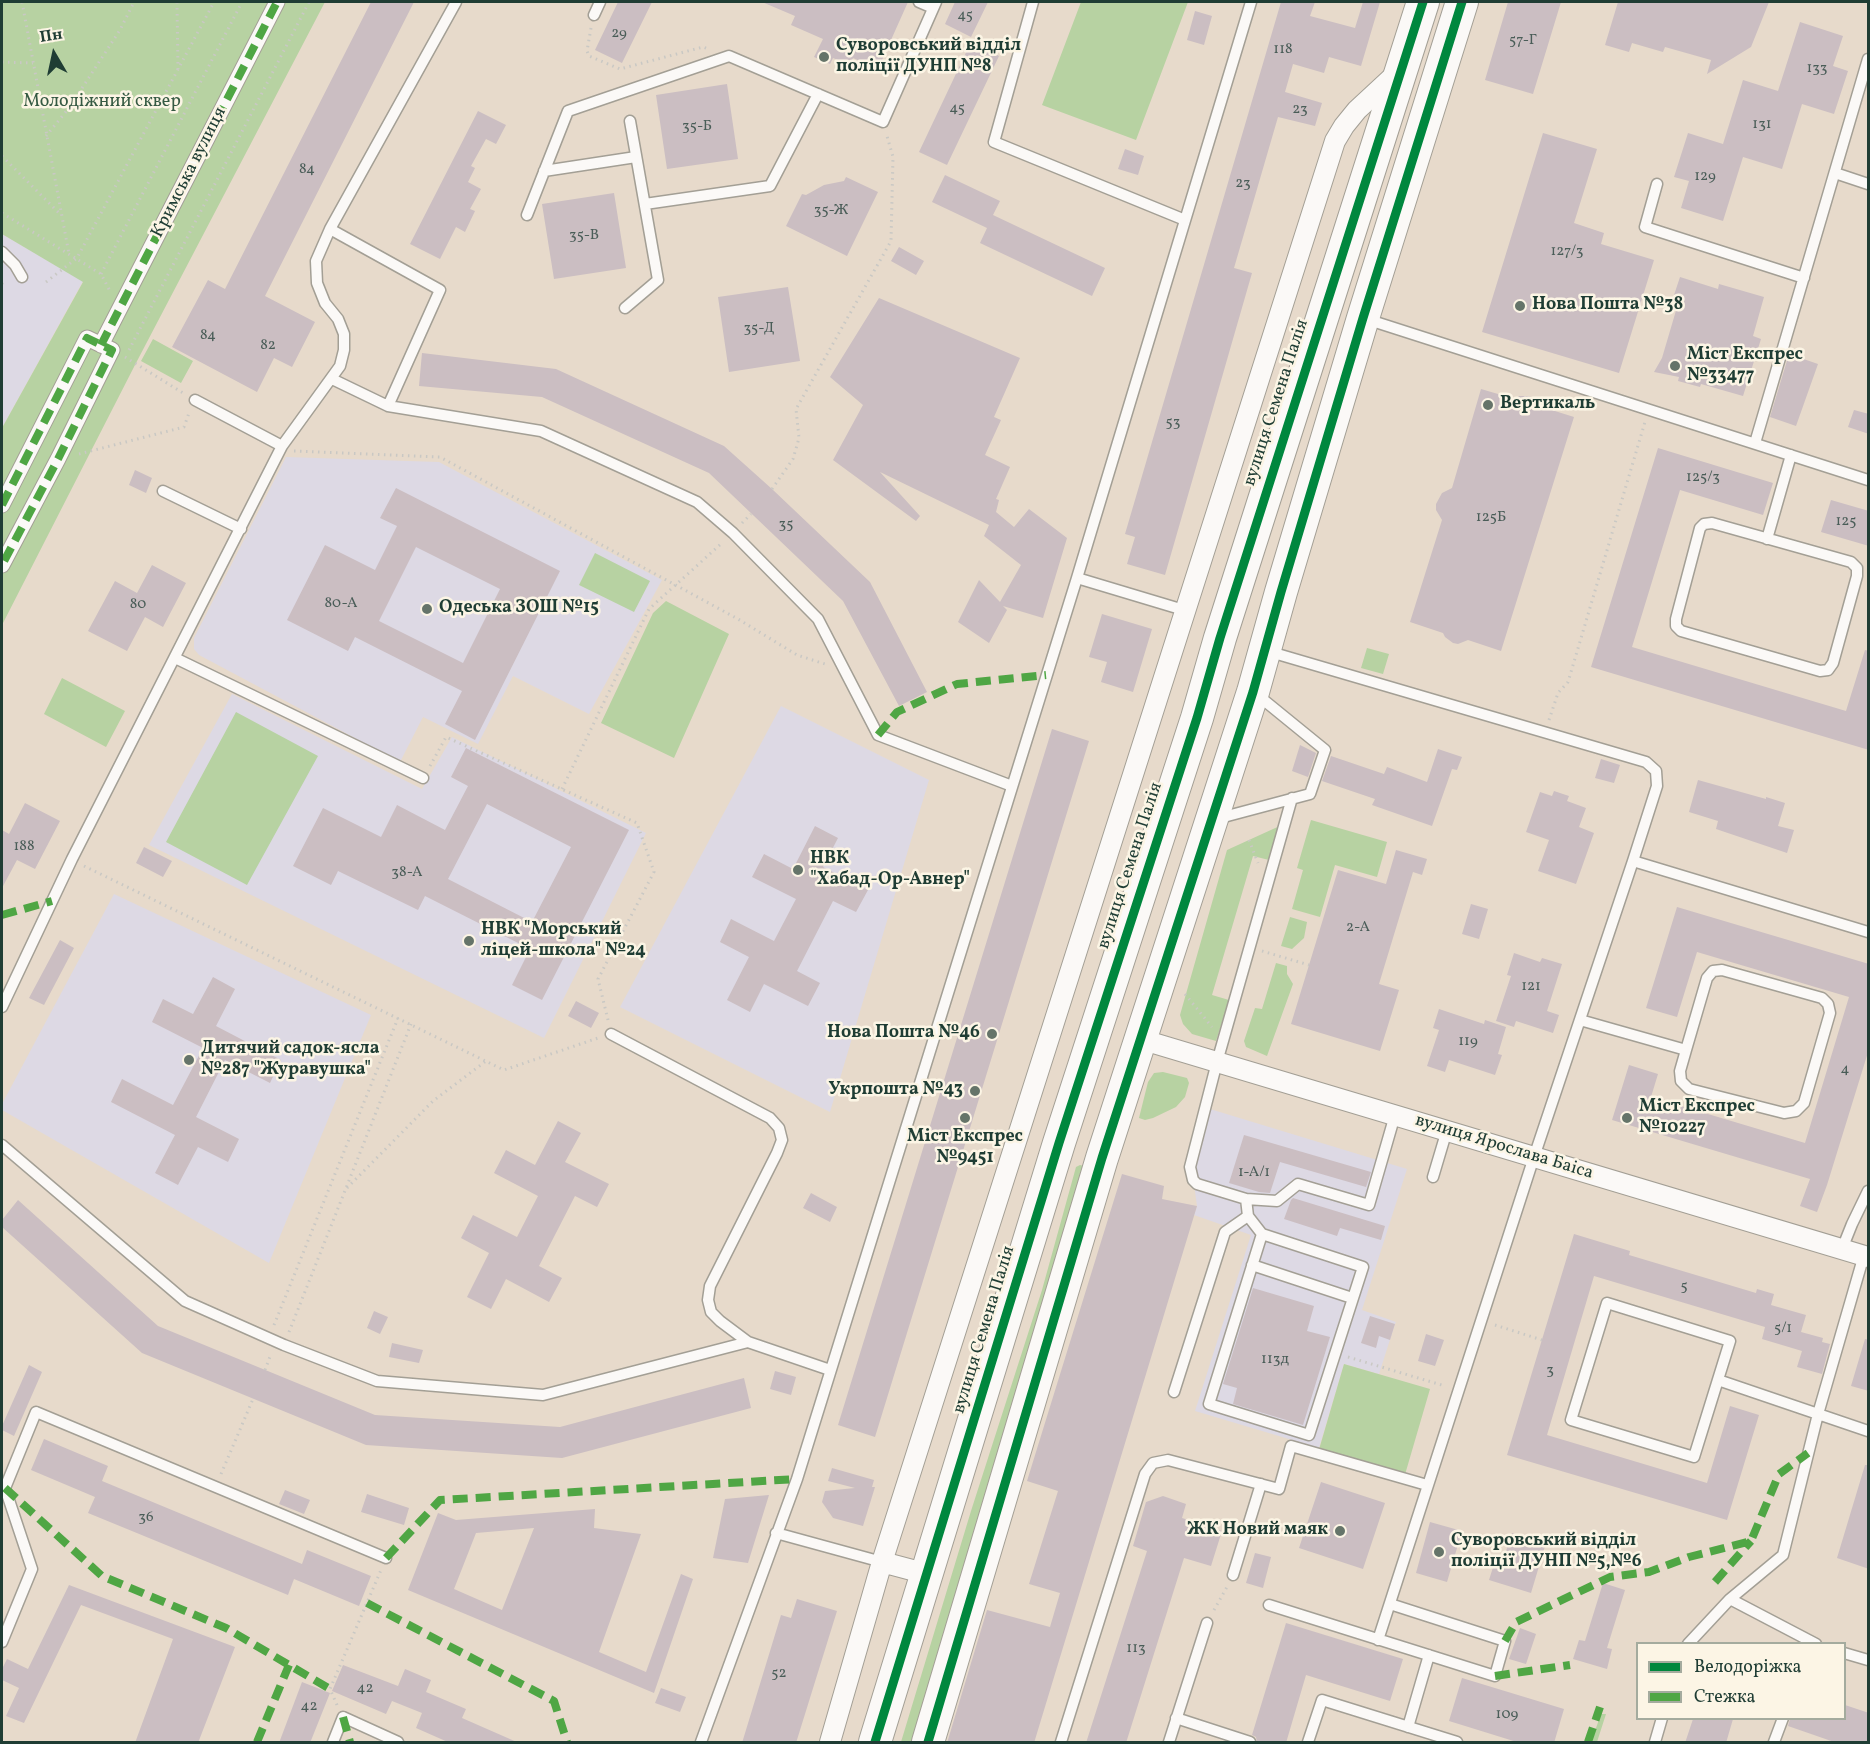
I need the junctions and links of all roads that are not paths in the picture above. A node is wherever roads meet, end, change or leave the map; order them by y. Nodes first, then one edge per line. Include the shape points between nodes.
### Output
1 (277, 2) edge
2 (456, 2) edge
3 (600, 2) edge
4 (919, 2) edge
5 (1033, 2) edge
6 (1251, 2) edge
7 (1423, 2) edge
8 (1461, 2) edge
9 (935, 5) edge
10 (594, 15) road end
11 (1869, 59) edge
12 (1402, 68) junction
13 (818, 94) junction
14 (630, 122) dead end
15 (636, 157) junction
16 (544, 171) junction
17 (1835, 173) junction
18 (1657, 184) dead end
19 (1869, 184) edge
20 (645, 204) junction
21 (527, 215) dead end
22 (1185, 220) junction
23 (330, 229) junction
24 (2, 252) edge
25 (22, 277) dead end
26 (1804, 278) junction
27 (625, 308) dead end
28 (1363, 318) junction
29 (101, 345) junction
30 (332, 379) junction
31 (195, 400) road end
32 (388, 406) junction
33 (1755, 443) junction
34 (282, 447) junction
35 (1791, 455) junction
36 (1869, 480) edge
37 (163, 491) dead end
38 (2, 505) edge
39 (241, 529) junction
40 (1767, 539) junction
41 (2, 565) edge
42 (1077, 578) junction
43 (1187, 611) junction
44 (1264, 651) junction
45 (175, 658) junction
46 (1253, 692) junction
47 (423, 778) road end
48 (1012, 786) junction
49 (1292, 798) junction
50 (1212, 820) junction
51 (1633, 861) junction
52 (1869, 932) edge
53 (2, 1007) edge
54 (1580, 1020) junction
55 (612, 1034) road end
56 (1140, 1039) junction
57 (1686, 1050) junction
58 (1217, 1062) junction
59 (1395, 1115) junction
60 (1447, 1130) junction
61 (1059, 1143) junction
62 (2, 1145) edge
63 (1534, 1157) junction
64 (1102, 1158) junction
65 (1432, 1177) dead end
66 (1869, 1191) edge
67 (1246, 1199) junction
68 (1248, 1216) junction
69 (1262, 1233) junction
70 (1842, 1249) junction
71 (1866, 1256) edge
72 (1252, 1265) junction
73 (1352, 1298) junction
74 (748, 1342) junction
75 (830, 1370) junction
76 (1718, 1380) junction
77 (1174, 1392) dead end
78 (1818, 1414) junction
79 (1869, 1431) edge
80 (3, 1483) edge
81 (1261, 1484) junction
82 (1427, 1485) junction
83 (776, 1533) junction
84 (386, 1558) road end
85 (882, 1562) junction
86 (927, 1574) junction
87 (1233, 1575) road end
88 (1730, 1599) junction
89 (1390, 1604) junction
90 (1269, 1605) dead end
91 (1207, 1623) road end
92 (1378, 1640) junction
93 (2, 1642) edge
94 (1690, 1642) edge
95 (1809, 1642) edge
96 (1846, 1653) edge
97 (1429, 1655) junction
98 (1869, 1660) edge
99 (1176, 1718) junction
100 (1662, 1720) edge
101 (1783, 1720) edge
102 (1408, 1727) junction
103 (1250, 1742) edge
104 (333, 1743) edge
105 (398, 1743) edge
106 (701, 1743) edge
107 (830, 1743) edge
108 (875, 1743) edge
109 (928, 1743) edge
110 (1061, 1743) edge
111 (1169, 1743) edge
112 (1308, 1743) edge
113 (1457, 1743) edge
114 (1655, 1743) edge
115 (1774, 1743) edge

1 - 29 street, Кримська вулиця
2 - 23 lane
3 - 10 lane
4 - 9 lane
5 - 22 lane via 994,142
6 - 22 lane
7 - 12 main road, вулиця Семена Палія
8 - 28 main road
9 - 13 lane via 884,122
11 - 17 lane
12 - 43 street via 1357,111 1335,141
12 - 61 main road, вулиця Семена Палія
13 - 16 lane via 729,56 568,111
13 - 20 lane via 770,186
14 - 15 lane
15 - 16 lane
15 - 20 lane
16 - 21 lane
17 - 19 lane
17 - 26 lane
18 - 26 lane via 1645,227
20 - 27 lane via 658,280
22 - 42 lane
23 - 30 lane via 316,261 317,283 344,334 345,350
23 - 32 lane via 440,290
24 - 25 lane
26 - 33 lane
28 - 33 lane
28 - 44 main road
29 - 38 street via 87,338
29 - 41 street via 112,350
30 - 32 lane
30 - 34 lane
31 - 34 lane
32 - 48 lane via 541,430 697,502 818,619 878,735
33 - 35 lane
34 - 39 lane
35 - 36 lane
35 - 40 lane
37 - 39 lane
39 - 45 lane
40 - 40 lane via 1704,524 1676,626 1820,671 1828,670 1857,568 1851,562
42 - 43 lane
42 - 48 lane
43 - 85 street
44 - 46 main road
44 - 51 lane via 1646,762 1656,771 1657,786
45 - 47 lane
45 - 53 lane
46 - 49 lane via 1324,750 1310,794
46 - 50 main road
48 - 75 lane
49 - 50 lane
49 - 58 lane
50 - 56 main road
51 - 52 lane
51 - 54 lane
54 - 57 lane
54 - 63 lane
55 - 74 lane via 770,1118 780,1128 782,1140 777,1153 710,1286 711,1312
56 - 58 street, вулиця Ярослава Баіса
56 - 64 main road
57 - 57 lane via 1707,978 1713,972 1722,970 1828,1004 1830,1013 1804,1103 1796,1111 1784,1113 1689,1089 1681,1081 1680,1071
58 - 59 street, вулиця Ярослава Баіса
58 - 67 lane via 1191,1174 1197,1184
59 - 60 street, вулиця Ярослава Баіса
59 - 67 lane via 1369,1205 1298,1184 1277,1201
60 - 63 street, вулиця Ярослава Баіса
60 - 65 lane
61 - 64 main road
61 - 86 main road, вулиця Семена Палія
62 - 74 lane via 185,1301 377,1381 543,1395
63 - 70 street, вулиця Ярослава Баіса
63 - 82 lane
64 - 109 main road
66 - 70 lane
67 - 68 lane
68 - 69 lane
68 - 77 lane via 1225,1232
69 - 72 lane
69 - 73 lane via 1363,1267
70 - 71 street, вулиця Ярослава Баіса
71 - 78 lane
72 - 73 lane
72 - 73 lane via 1209,1404 1309,1435
74 - 75 lane
75 - 83 lane
76 - 76 lane via 1694,1457 1571,1419 1607,1303 1730,1341
76 - 78 lane
78 - 79 lane
78 - 88 lane via 1783,1554
80 - 84 lane via 36,1412
80 - 93 lane via 32,1569
81 - 82 lane via 1279,1489 1291,1446
81 - 87 lane
81 - 110 lane via 1168,1460 1157,1461 1148,1468
82 - 89 lane
83 - 85 lane
83 - 106 lane
85 - 86 street
85 - 107 street
86 - 108 main road, вулиця Семена Палія
88 - 94 lane
88 - 95 lane
89 - 92 lane
89 - 97 lane via 1505,1641 1495,1676
90 - 92 lane
91 - 99 lane
92 - 97 lane
96 - 98 lane
97 - 102 lane
99 - 103 lane
99 - 111 lane
100 - 114 lane
101 - 115 lane
102 - 112 lane via 1322,1700
102 - 113 lane
104 - 105 lane via 343,1717

